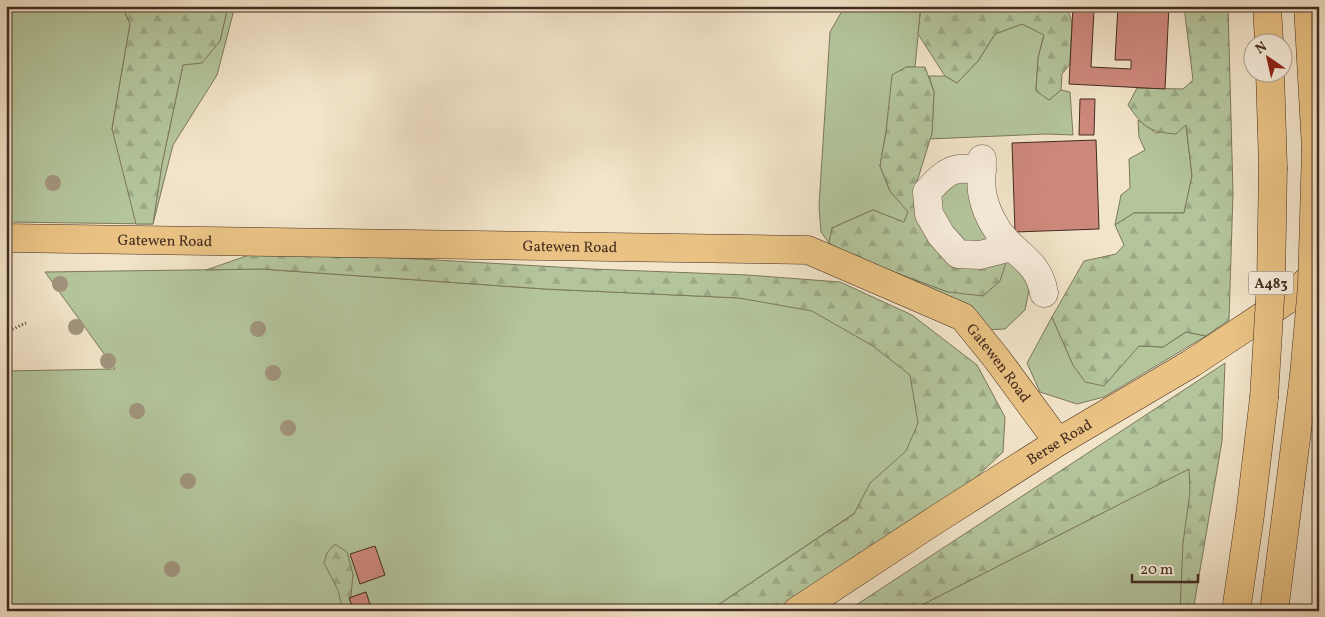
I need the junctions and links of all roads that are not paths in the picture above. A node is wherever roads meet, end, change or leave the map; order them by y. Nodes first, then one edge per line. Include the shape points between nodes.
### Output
1 (1267, 6) edge
2 (1308, 6) edge
3 (1268, 32) edge
4 (1270, 82) edge
5 (6, 238) edge
6 (1012, 247) junction
7 (1319, 268) edge
8 (1044, 293) dead end
9 (1058, 442) junction
10 (797, 611) edge
11 (1236, 611) edge
12 (1274, 611) edge

1 - 3 main road
2 - 12 main road, A483, bridge via 1316,149 1312,286 1304,376
4 - 11 main road, A483, bridge via 1271,282 1264,398
5 - 9 main road, Gatewen Road via 808,250 964,317
6 - 6 lane via 995,227 983,197 982,164 943,174 927,192 929,214 941,235 958,254 980,255
6 - 8 lane via 1030,262 1042,281
7 - 9 main road, Berse Road via 1293,296 1200,358
9 - 10 main road, Berse Road

